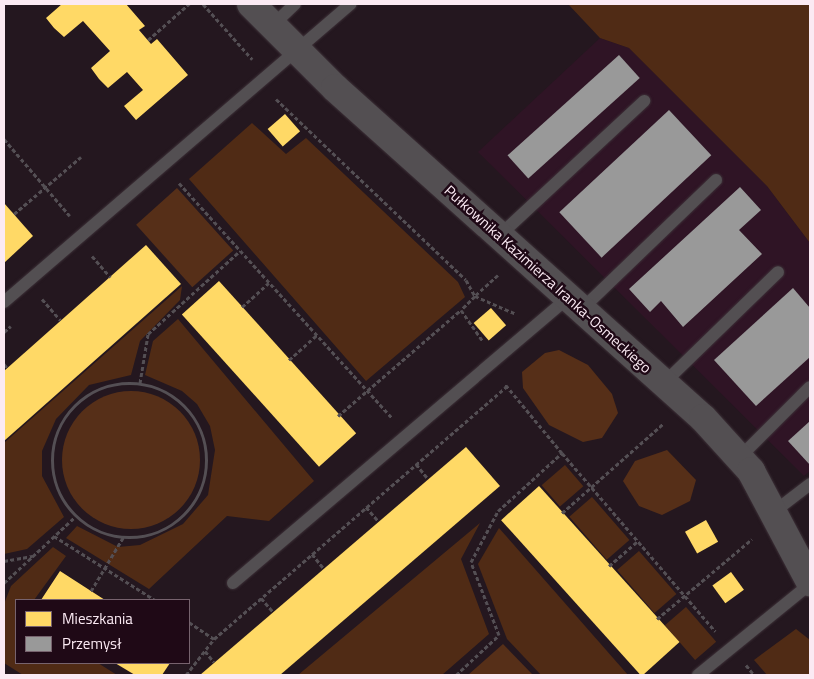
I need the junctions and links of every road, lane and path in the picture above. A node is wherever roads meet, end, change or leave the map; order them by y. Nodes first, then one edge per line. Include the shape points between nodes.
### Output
1 (189, 4) edge
2 (203, 4) edge
3 (251, 4) edge
4 (295, 4) edge
5 (352, 4) edge
6 (271, 26) junction
7 (148, 40) dead end
8 (298, 53) junction
9 (269, 77) junction
10 (644, 101) dead end
11 (267, 104) dead end
12 (4, 139) edge
13 (81, 157) dead end
14 (184, 174) dead end
15 (716, 180) dead end
16 (177, 181) junction
17 (170, 187) dead end
18 (46, 188) junction
19 (14, 214) dead end
20 (85, 234) junction
21 (500, 236) junction
22 (98, 249) dead end
23 (240, 251) junction
24 (91, 255) junction
25 (522, 255) junction
26 (84, 262) dead end
27 (778, 272) dead end
28 (110, 276) dead end
29 (269, 283) junction
30 (49, 292) dead end
31 (475, 296) junction
32 (42, 298) junction
33 (4, 302) edge
34 (575, 303) junction
35 (36, 304) dead end
36 (242, 307) dead end
37 (461, 310) junction
38 (60, 320) dead end
39 (16, 321) dead end
40 (538, 324) junction
41 (4, 332) edge
42 (317, 335) junction
43 (497, 359) junction
44 (289, 360) dead end
45 (4, 364) edge
46 (7, 368) dead end
47 (140, 383) junction
48 (664, 383) junction
49 (506, 387) junction
50 (810, 387) edge
51 (367, 391) junction
52 (686, 404) junction
53 (338, 416) dead end
54 (408, 435) junction
55 (562, 453) junction
56 (739, 458) junction
57 (416, 464) junction
58 (428, 479) dead end
59 (810, 484) edge
60 (592, 487) junction
61 (366, 507) junction
62 (562, 513) dead end
63 (776, 514) junction
64 (75, 516) junction
65 (378, 521) dead end
66 (54, 536) junction
67 (124, 536) junction
68 (638, 541) junction
69 (312, 554) junction
70 (34, 556) junction
71 (4, 561) edge
72 (610, 566) dead end
73 (105, 568) junction
74 (324, 569) dead end
75 (233, 582) dead end
76 (4, 583) edge
77 (810, 583) edge
78 (91, 591) dead end
79 (686, 595) junction
80 (261, 598) junction
81 (152, 599) edge
82 (273, 612) dead end
83 (657, 619) dead end
84 (190, 623) edge
85 (709, 624) dead end
86 (214, 639) junction
87 (205, 651) junction
88 (214, 662) dead end
89 (186, 675) edge
90 (456, 675) edge
91 (698, 675) edge

1 - 7 path
2 - 9 path
3 - 6 street, Pułkownika Kazimierza Iranka-Osmeckiego
4 - 6 lane
5 - 8 lane
6 - 8 street, Pułkownika Kazimierza Iranka-Osmeckiego
8 - 9 lane
8 - 21 street, Pułkownika Kazimierza Iranka-Osmeckiego
9 - 20 lane
10 - 21 lane
11 - 31 path via 274,97 466,280
12 - 18 path
13 - 18 path
14 - 16 path
15 - 34 lane
16 - 17 path
16 - 23 path
18 - 19 path
18 - 20 path
20 - 33 lane
21 - 25 street, Pułkownika Kazimierza Iranka-Osmeckiego
22 - 24 path
23 - 29 path
23 - 47 path via 148,334
24 - 26 path
24 - 28 path
25 - 31 path
25 - 34 street, Pułkownika Kazimierza Iranka-Osmeckiego
27 - 48 lane
29 - 36 path
29 - 42 path
30 - 32 path
31 - 37 path
31 - 40 path
32 - 35 path
32 - 38 path
34 - 40 lane
34 - 48 street, Pułkownika Kazimierza Iranka-Osmeckiego
37 - 43 path
37 - 51 path
39 - 41 path
40 - 43 lane
42 - 44 path
42 - 51 path
43 - 49 path
43 - 54 lane
45 - 46 path
47 - 64 path via 108,385 79,400 59,426 51,458 57,490
47 - 67 path via 170,393 194,416 206,446 206,478 191,508 166,529
48 - 52 street, Pułkownika Kazimierza Iranka-Osmeckiego
49 - 55 path
49 - 57 path
50 - 56 lane
51 - 53 path
51 - 54 path
52 - 56 street, Pułkownika Kazimierza Iranka-Osmeckiego
52 - 60 path
54 - 75 lane
55 - 60 path
55 - 90 path via 498,511 471,562 499,635
56 - 63 street, Pułkownika Kazimierza Iranka-Osmeckiego
57 - 58 path
57 - 61 path
59 - 63 lane
60 - 62 path
60 - 68 path
61 - 65 path
61 - 69 path
63 - 77 street, Pułkownika Kazimierza Iranka-Osmeckiego
63 - 79 path
64 - 66 path
64 - 67 path via 103,534
66 - 70 path
66 - 73 path
67 - 73 path
68 - 72 path
68 - 79 path
69 - 74 path
69 - 80 path
70 - 71 path
70 - 76 path
73 - 78 path
73 - 81 path
77 - 91 lane
79 - 83 path
79 - 85 path
80 - 82 path
80 - 86 path
84 - 86 path
86 - 87 path
87 - 88 path
87 - 89 path

